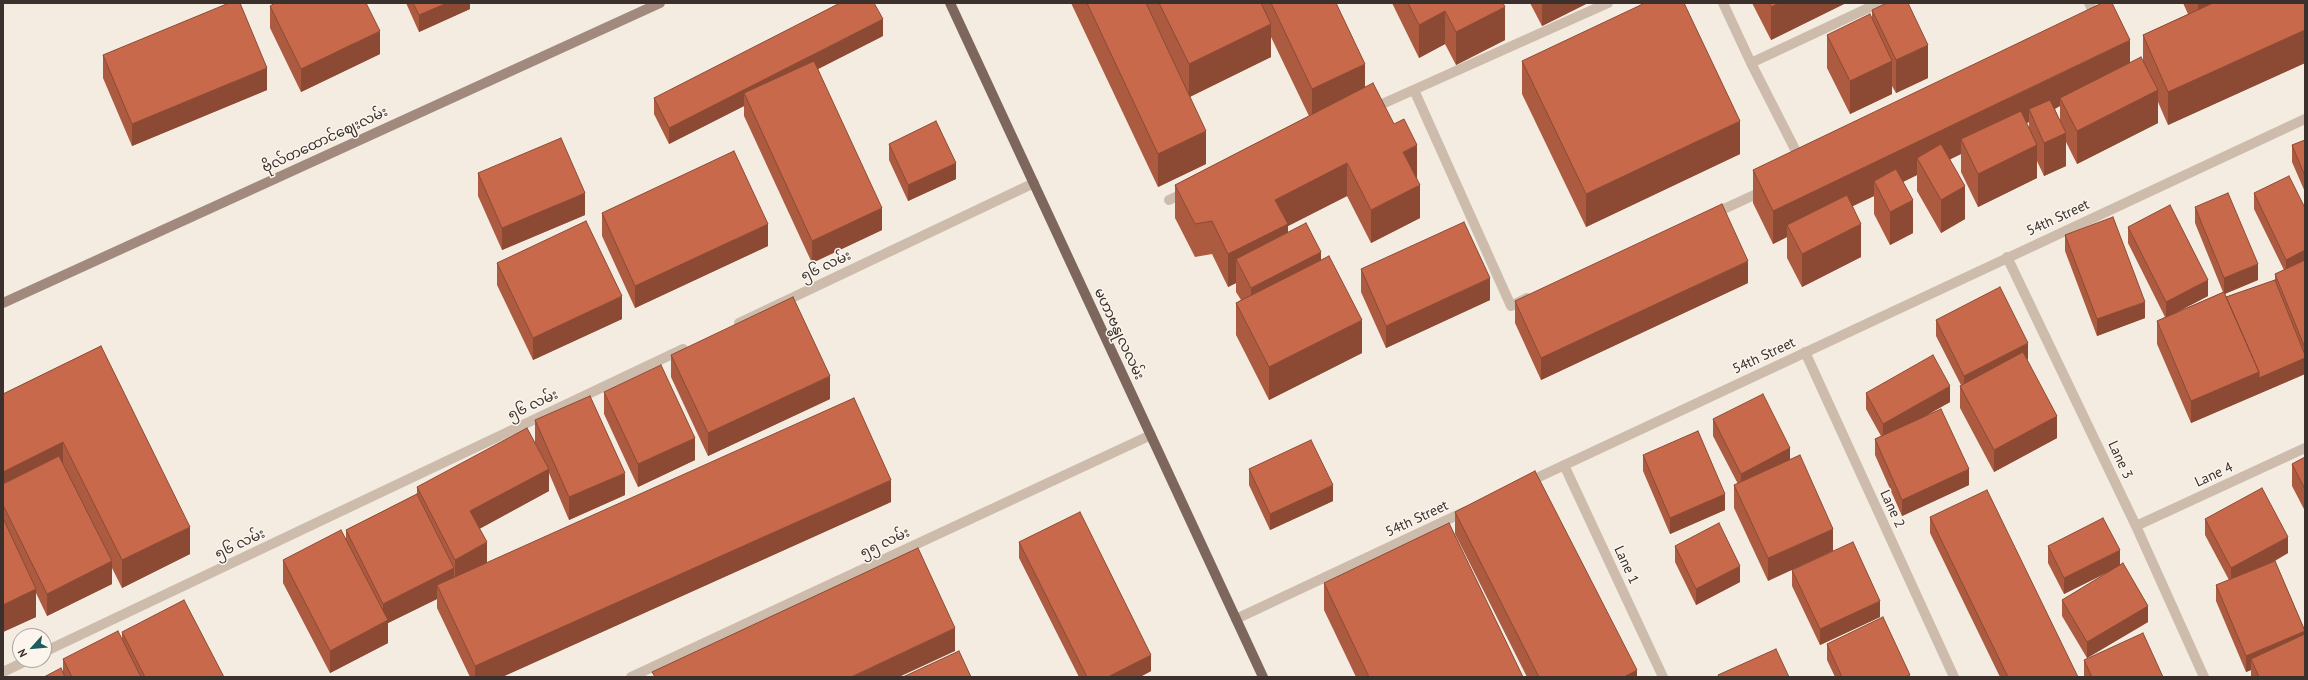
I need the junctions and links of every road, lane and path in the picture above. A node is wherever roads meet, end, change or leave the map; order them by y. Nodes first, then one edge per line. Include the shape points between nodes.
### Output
1 (660, 3) edge
2 (950, 3) edge
3 (1608, 3) edge
4 (1724, 3) edge
5 (1879, 3) edge
6 (2089, 3) edge
7 (2089, 30) edge
8 (1751, 63) junction
9 (1414, 90) junction
10 (1364, 113) edge
11 (2305, 119) edge
12 (1807, 171) edge
13 (1034, 183) junction
14 (1778, 184) edge
15 (1198, 187) edge
16 (1169, 200) dead end
17 (1706, 217) edge
18 (2007, 256) junction
19 (1540, 292) edge
20 (3, 303) edge
21 (730, 327) edge
22 (694, 344) edge
23 (1805, 352) junction
24 (1151, 435) junction
25 (2305, 448) edge
26 (1564, 465) junction
27 (1514, 489) edge
28 (1478, 506) edge
29 (2136, 526) junction
30 (1236, 619) junction
31 (52, 648) edge
32 (631, 677) edge
33 (1263, 677) edge
34 (1663, 677) edge
35 (1954, 677) edge
36 (2204, 677) edge

1 - 20 main road, ဗိုလ်တထောင်ဈေးလမ်း
2 - 13 main road, မဟာဗန္ဓုလလမ်း
3 - 9 street
4 - 8 street
5 - 8 street
6 - 7 street via 2098,20
8 - 12 street
9 - 10 street
9 - 19 street via 1511,306
11 - 18 street, 54th Street
13 - 21 street, ၅၆ လမ်း
13 - 24 main road, မဟာဗန္ဓုလလမ်း
14 - 17 street
15 - 16 street
18 - 23 street, 54th Street
18 - 29 street, Lane 3
22 - 31 street, ၅၆ လမ်း
23 - 26 street, 54th Street
23 - 35 street, Lane 2
24 - 30 main road, မဟာဗန္ဓုလလမ်း
24 - 32 street, ၅၅ လမ်း
25 - 29 street, Lane 4
26 - 27 street, 54th Street
26 - 34 street, Lane 1
28 - 30 street, 54th Street
29 - 36 street, Lane 3
30 - 33 main road, မဟာဗန္ဓုလလမ်း

